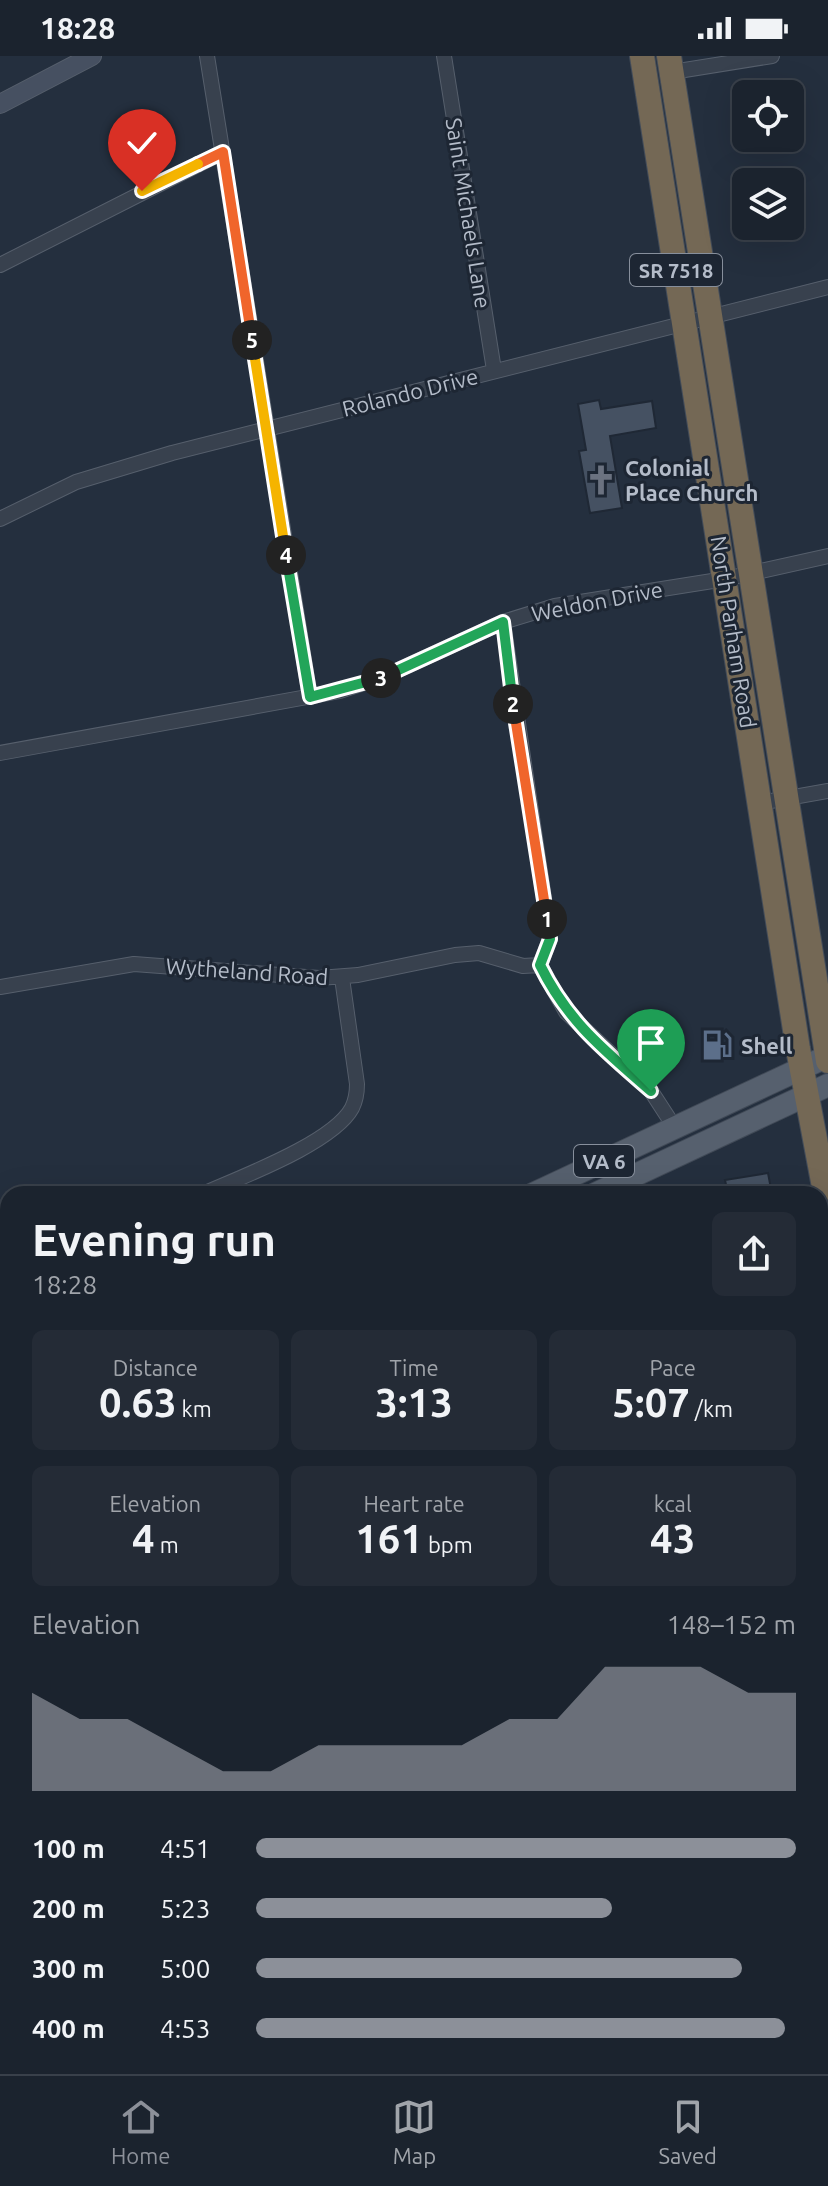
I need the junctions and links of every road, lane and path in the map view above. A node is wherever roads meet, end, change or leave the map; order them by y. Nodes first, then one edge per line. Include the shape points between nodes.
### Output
1 (92, 56) edge
2 (207, 56) edge
3 (444, 56) edge
4 (642, 56) edge
5 (772, 56) edge
6 (671, 64) edge
7 (0, 104) edge
8 (223, 152) junction
9 (0, 265) edge
10 (828, 287) edge
11 (709, 315) junction
12 (684, 322) junction
13 (494, 370) junction
14 (266, 429) junction
15 (0, 519) edge
16 (828, 556) edge
17 (751, 572) junction
18 (725, 579) junction
19 (503, 622) junction
20 (310, 697) junction
21 (0, 753) edge
22 (828, 791) edge
23 (787, 799) junction
24 (760, 803) junction
25 (540, 965) junction
26 (342, 978) junction
27 (0, 987) edge
28 (828, 1058) edge
29 (802, 1068) junction
30 (817, 1090) edge
31 (675, 1128) junction
32 (220, 1186) edge
33 (550, 1186) edge
34 (612, 1186) edge
35 (826, 1186) edge

1 - 7 street
2 - 8 street
3 - 13 street, Saint Michaels Lane
4 - 12 highway, North Parham Road / SR 7518
5 - 6 street
6 - 11 highway, North Parham Road / SR 7518
8 - 9 street
8 - 14 street
10 - 11 street, Rolando Drive
11 - 12 street, Rolando Drive
11 - 17 highway, North Parham Road / SR 7518
12 - 13 street, Rolando Drive
12 - 18 highway, North Parham Road / SR 7518
13 - 14 street, Rolando Drive
14 - 15 street, Rolando Drive via 97,475
14 - 20 street
16 - 17 street, Weldon Drive
17 - 18 street, Weldon Drive
17 - 23 highway, North Parham Road / SR 7518
18 - 19 street, Weldon Drive via 555,606
18 - 24 highway, North Parham Road / SR 7518
19 - 20 street, Weldon Drive via 385,676
19 - 25 street via 550,939
20 - 21 street, Weldon Drive
22 - 23 street
23 - 24 street
23 - 28 highway, North Parham Road / SR 7518
24 - 29 highway, North Parham Road / SR 7518
25 - 26 street, Wytheland Road via 523,966 479,953
25 - 31 street via 566,1012 651,1091
26 - 27 street, Wytheland Road via 134,964
26 - 32 street via 357,1084 350,1111 317,1140
28 - 29 main road, VA 6
29 - 30 highway, North Parham Road / SR 7518
29 - 31 main road, VA 6
30 - 34 main road, VA 6
30 - 35 highway, North Parham Road / SR 7518
31 - 33 main road, VA 6

